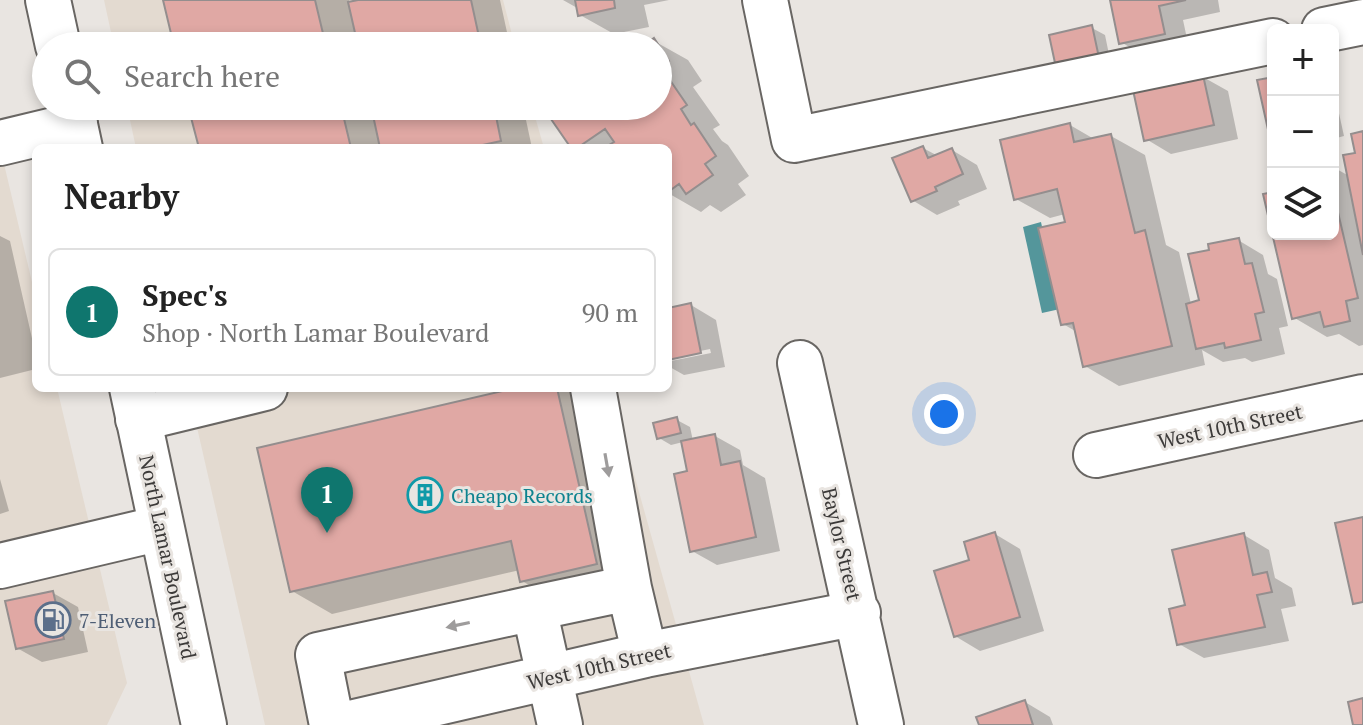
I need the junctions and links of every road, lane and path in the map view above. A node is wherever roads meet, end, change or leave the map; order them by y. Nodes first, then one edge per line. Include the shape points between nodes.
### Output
1 (48, 0) edge
2 (765, 0) edge
3 (1363, 22) edge
4 (1339, 27) edge
5 (55, 32) edge
6 (1267, 42) edge
7 (75, 126) edge
8 (0, 143) edge
9 (800, 363) dead end
10 (230, 392) edge
11 (594, 392) edge
12 (1363, 397) edge
13 (135, 403) edge
14 (1096, 455) dead end
15 (161, 528) junction
16 (0, 566) edge
17 (629, 588) junction
18 (534, 608) junction
19 (858, 613) junction
20 (645, 655) junction
21 (550, 678) junction
22 (204, 725) edge
23 (332, 725) edge
24 (342, 725) edge
25 (560, 725) edge
26 (881, 725) edge

1 - 5 street
2 - 6 street via 794,140
3 - 4 street
7 - 8 street
9 - 19 street, Baylor Street
10 - 13 street
11 -> 17 street
12 - 14 street, West 10th Street
13 - 15 street, North Lamar Boulevard
15 - 16 street
15 - 22 street, North Lamar Boulevard
17 - 18 street
17 - 20 street
18 - 21 street
18 -> 23 street via 318,655
19 - 20 street, West 10th Street
19 - 26 street, Baylor Street
20 - 21 street, West 10th Street
21 - 24 street, West 10th Street
21 - 25 street

